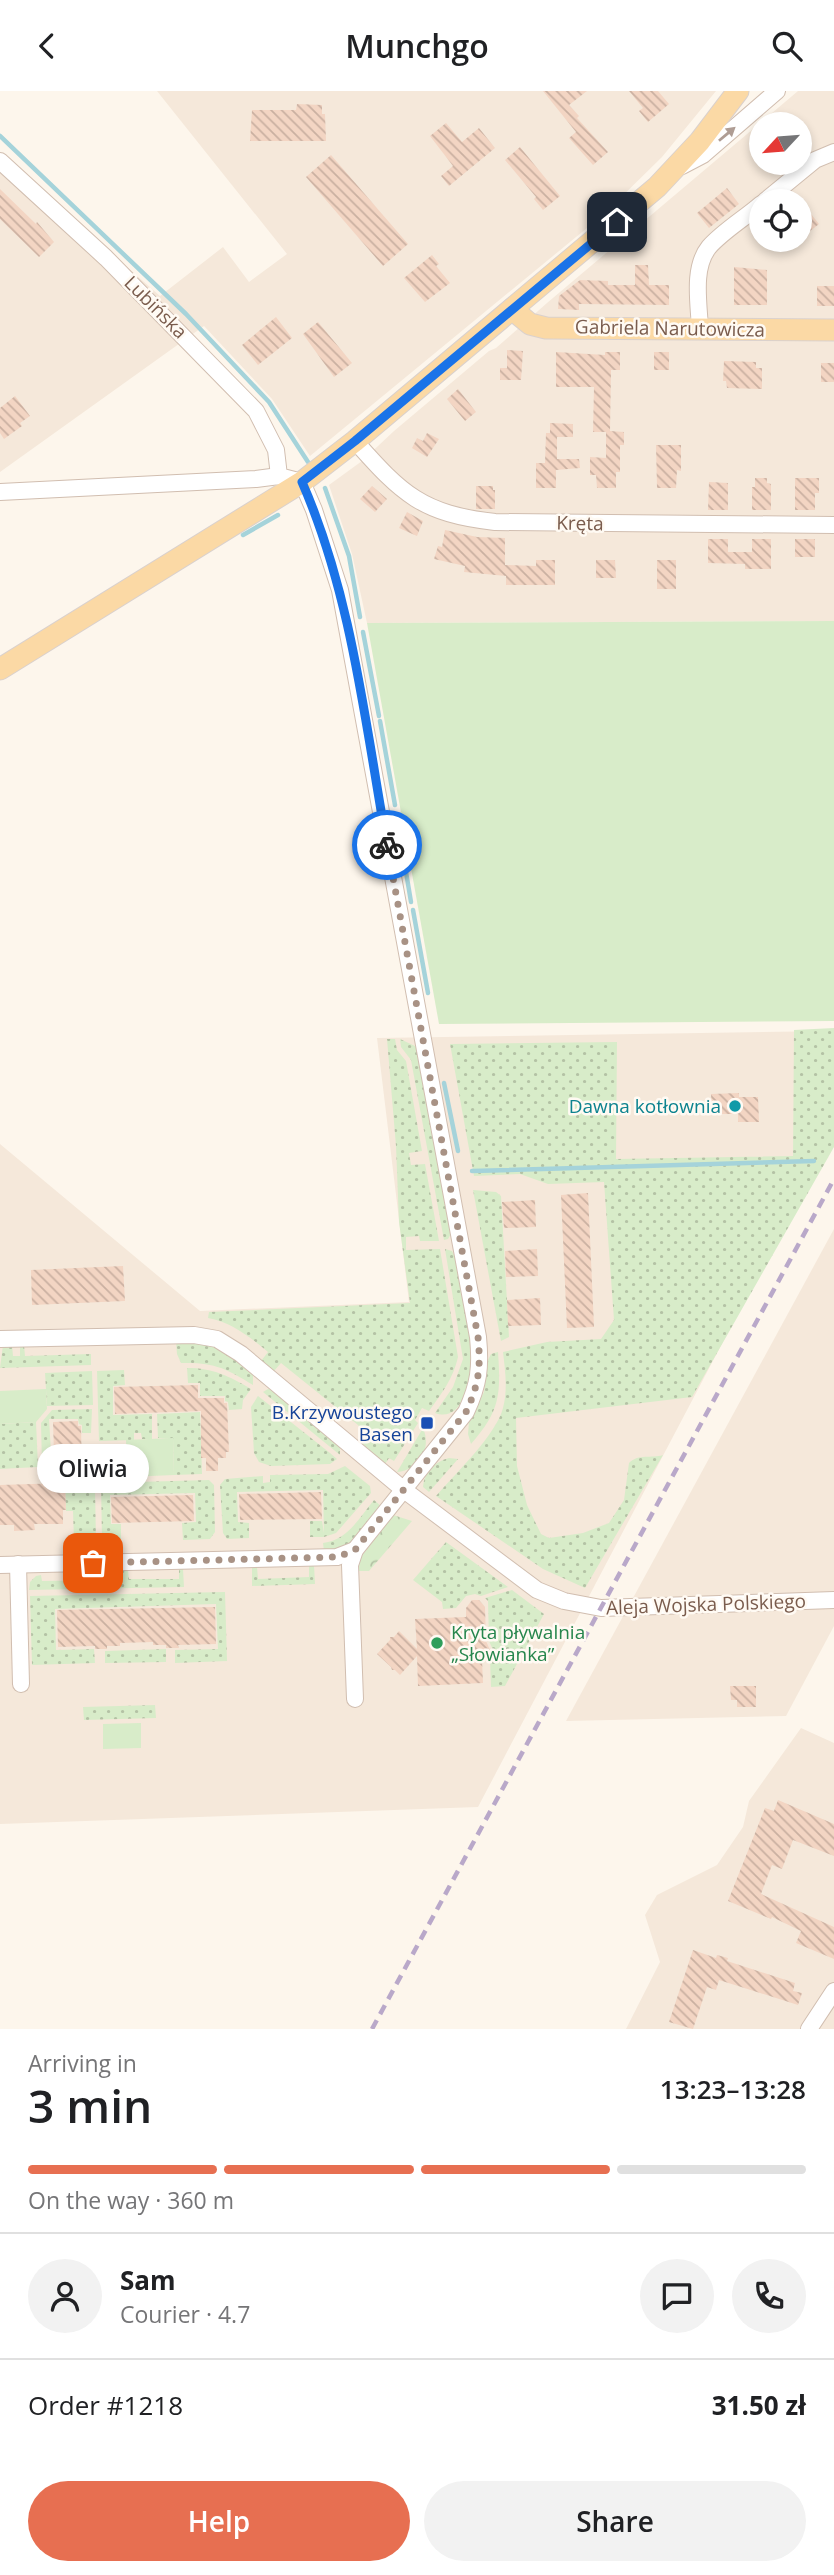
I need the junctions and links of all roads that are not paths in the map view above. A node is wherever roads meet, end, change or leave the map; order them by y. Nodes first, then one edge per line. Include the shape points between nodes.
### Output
1 (738, 91) edge
2 (776, 91) edge
3 (834, 152) edge
4 (0, 161) edge
5 (673, 170) junction
6 (780, 189) edge
7 (749, 214) edge
8 (512, 309) junction
9 (700, 329) junction
10 (834, 330) edge
11 (355, 441) junction
12 (279, 476) junction
13 (302, 482) junction
14 (0, 492) edge
15 (834, 525) edge
16 (0, 669) edge
17 (0, 1339) edge
18 (404, 1490) junction
19 (355, 1550) junction
20 (0, 1565) edge
21 (18, 1565) junction
22 (834, 1600) edge
23 (21, 1684) dead end
24 (355, 1699) dead end
25 (834, 1991) edge
26 (809, 2029) edge

1 - 5 main road
5 -> 2 street via 703,155
3 - 6 street via 816,160
4 - 12 street, Lubińska via 106,258 256,411 276,450
5 - 8 main road
7 - 9 street via 709,247 703,258 698,277
8 - 9 main road, Gabriela Narutowicza via 530,324 546,328
8 - 11 main road
9 - 10 main road, Gabriela Narutowicza
11 - 13 main road
11 - 15 street, Kręta via 394,485 441,512 465,519
12 - 13 street
12 - 14 street
13 - 16 main road
13 - 18 street via 348,625 478,1337 477,1388 466,1412
17 - 18 street, Aleja Wojska Polskiego via 194,1335 217,1339
18 - 19 street
18 - 22 street, Aleja Wojska Polskiego via 537,1590 564,1601 601,1608
19 - 21 street via 337,1557
19 - 24 street via 350,1565
20 - 21 street
21 - 23 street
25 - 26 street

